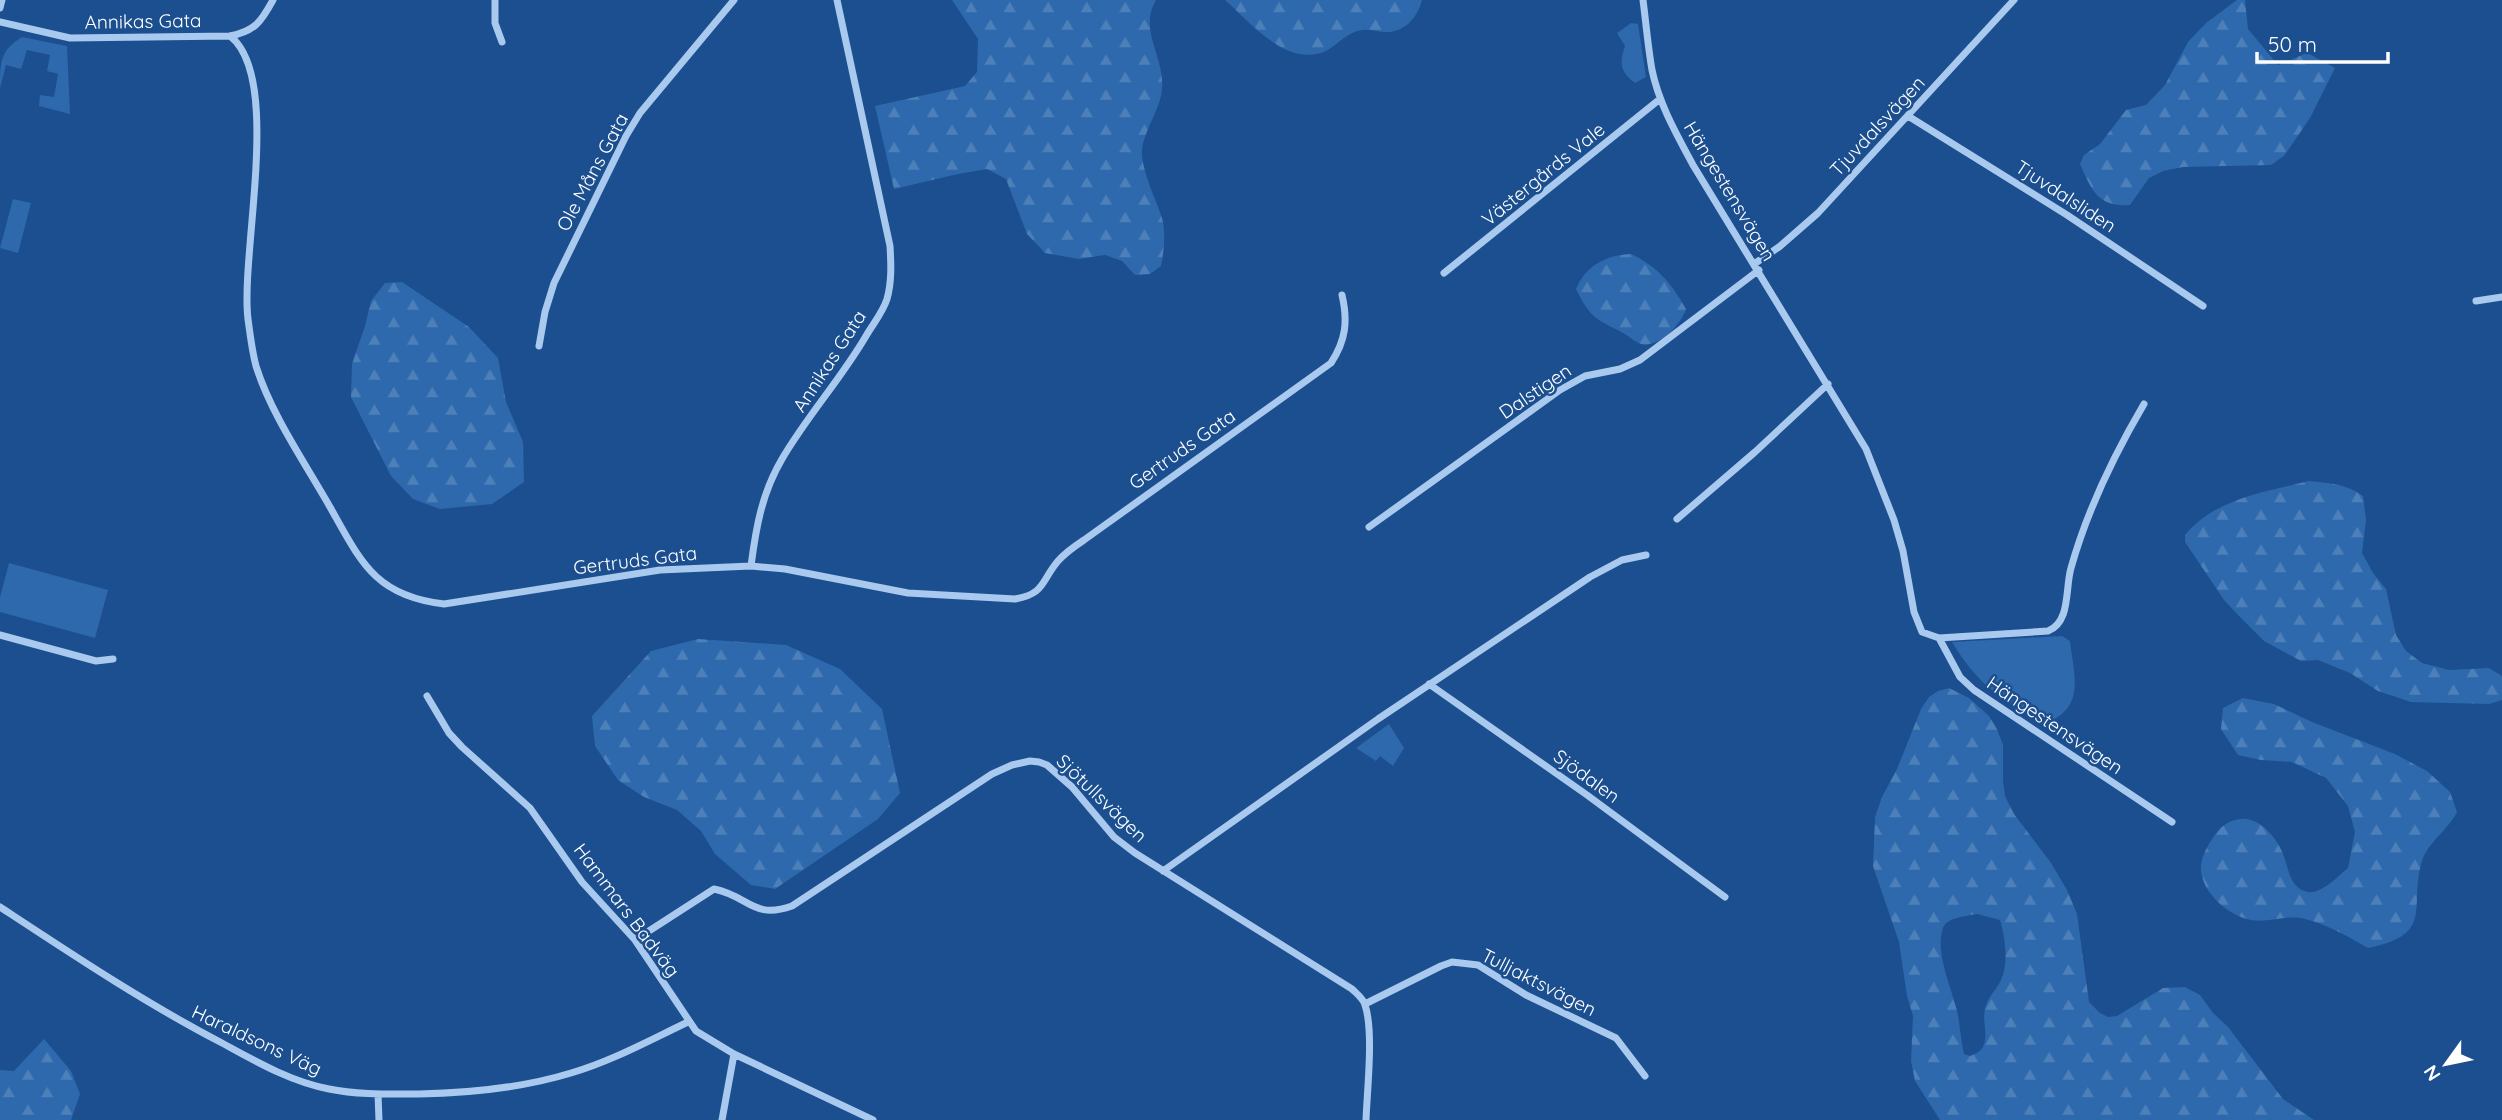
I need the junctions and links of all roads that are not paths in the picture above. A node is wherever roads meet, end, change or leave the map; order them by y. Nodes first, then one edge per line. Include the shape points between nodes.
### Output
1 (2, 0) edge
2 (273, 0) edge
3 (495, 0) edge
4 (734, 0) edge
5 (837, 0) edge
6 (1643, 0) edge
7 (2014, 0) edge
8 (0, 8) edge
9 (0, 22) edge
10 (230, 36) junction
11 (502, 42) dead end
12 (1660, 99) junction
13 (1908, 116) junction
14 (1756, 267) junction
15 (1444, 273) dead end
16 (1342, 295) dead end
17 (2502, 297) edge
18 (2476, 301) dead end
19 (2203, 306) dead end
20 (539, 346) dead end
21 (1828, 384) junction
22 (2144, 404) dead end
23 (1676, 519) dead end
24 (1369, 527) dead end
25 (1646, 555) dead end
26 (751, 566) junction
27 (0, 635) edge
28 (1939, 638) junction
29 (113, 659) dead end
30 (1429, 684) junction
31 (427, 696) dead end
32 (2172, 822) dead end
33 (1163, 871) junction
34 (1725, 897) dead end
35 (0, 907) edge
36 (635, 940) junction
37 (1365, 1003) junction
38 (688, 1022) junction
39 (734, 1054) junction
40 (1645, 1076) dead end
41 (377, 1094) junction
42 (379, 1120) edge
43 (722, 1120) edge
44 (873, 1120) edge
45 (1366, 1120) edge

1 - 8 street
2 - 10 street, Annikas Gata via 256,26
3 - 11 street via 495,23
4 - 20 street, Ole Måns Gata via 626,136 554,283
5 - 26 street, Annikas Gata via 890,246 889,286 858,351 770,483 756,526
6 - 12 street, Hängestensvägen
7 - 13 street, Tjuvdalsvägen
9 - 10 street, Annikas Gata via 70,38
10 - 26 street, Gertruds Gata via 244,52 256,104 247,298 256,366 277,414 356,554 375,578 404,595 444,604 660,570
12 - 14 street, Hängestensvägen via 1693,165
12 - 15 street, Västergårds Vale
13 - 14 street, Tjuvdalsvägen via 1799,231
13 - 19 street, Tjuvdalsliden
14 - 21 street, Hängestensvägen
14 - 24 street, Dalstigen via 1654,352 1631,365 1585,376 1560,390
16 - 26 street, Gertruds Gata via 1346,328 1331,363 1076,545 1058,561 1037,593 1015,599 908,593
17 - 18 street
21 - 23 street
21 - 28 street, Hängestensvägen via 1866,449 1885,494 1902,547 1917,624 1927,636
22 - 28 street via 2091,512 2071,568 2059,624 2048,631
25 - 30 street via 1622,560 1590,577
27 - 29 street via 96,661
28 - 32 street, Hängestensvägen via 1960,677 1974,690
30 - 33 street
30 - 34 street, Sjödalen
31 - 36 street, Hammars Badväg via 455,740 530,808 582,882
33 - 36 street, Sjötullsvägen via 1114,837 1059,774 1030,761 992,774 792,906 763,911 714,889
33 - 37 street, Sjötullsvägen via 1352,989
35 - 41 street, Haraldsons Väg via 159,1010 250,1058 317,1086
36 - 38 street, Hammars Badväg
37 - 40 street, Tulljaktsvägen via 1452,962 1478,965 1526,995 1616,1038
37 - 45 street via 1369,1024
38 - 39 street, Hammars Badväg
38 - 41 street, Haraldsons Väg via 615,1057 548,1080 479,1091
39 - 43 street
39 - 44 street, Hammars Badväg
41 - 42 street

